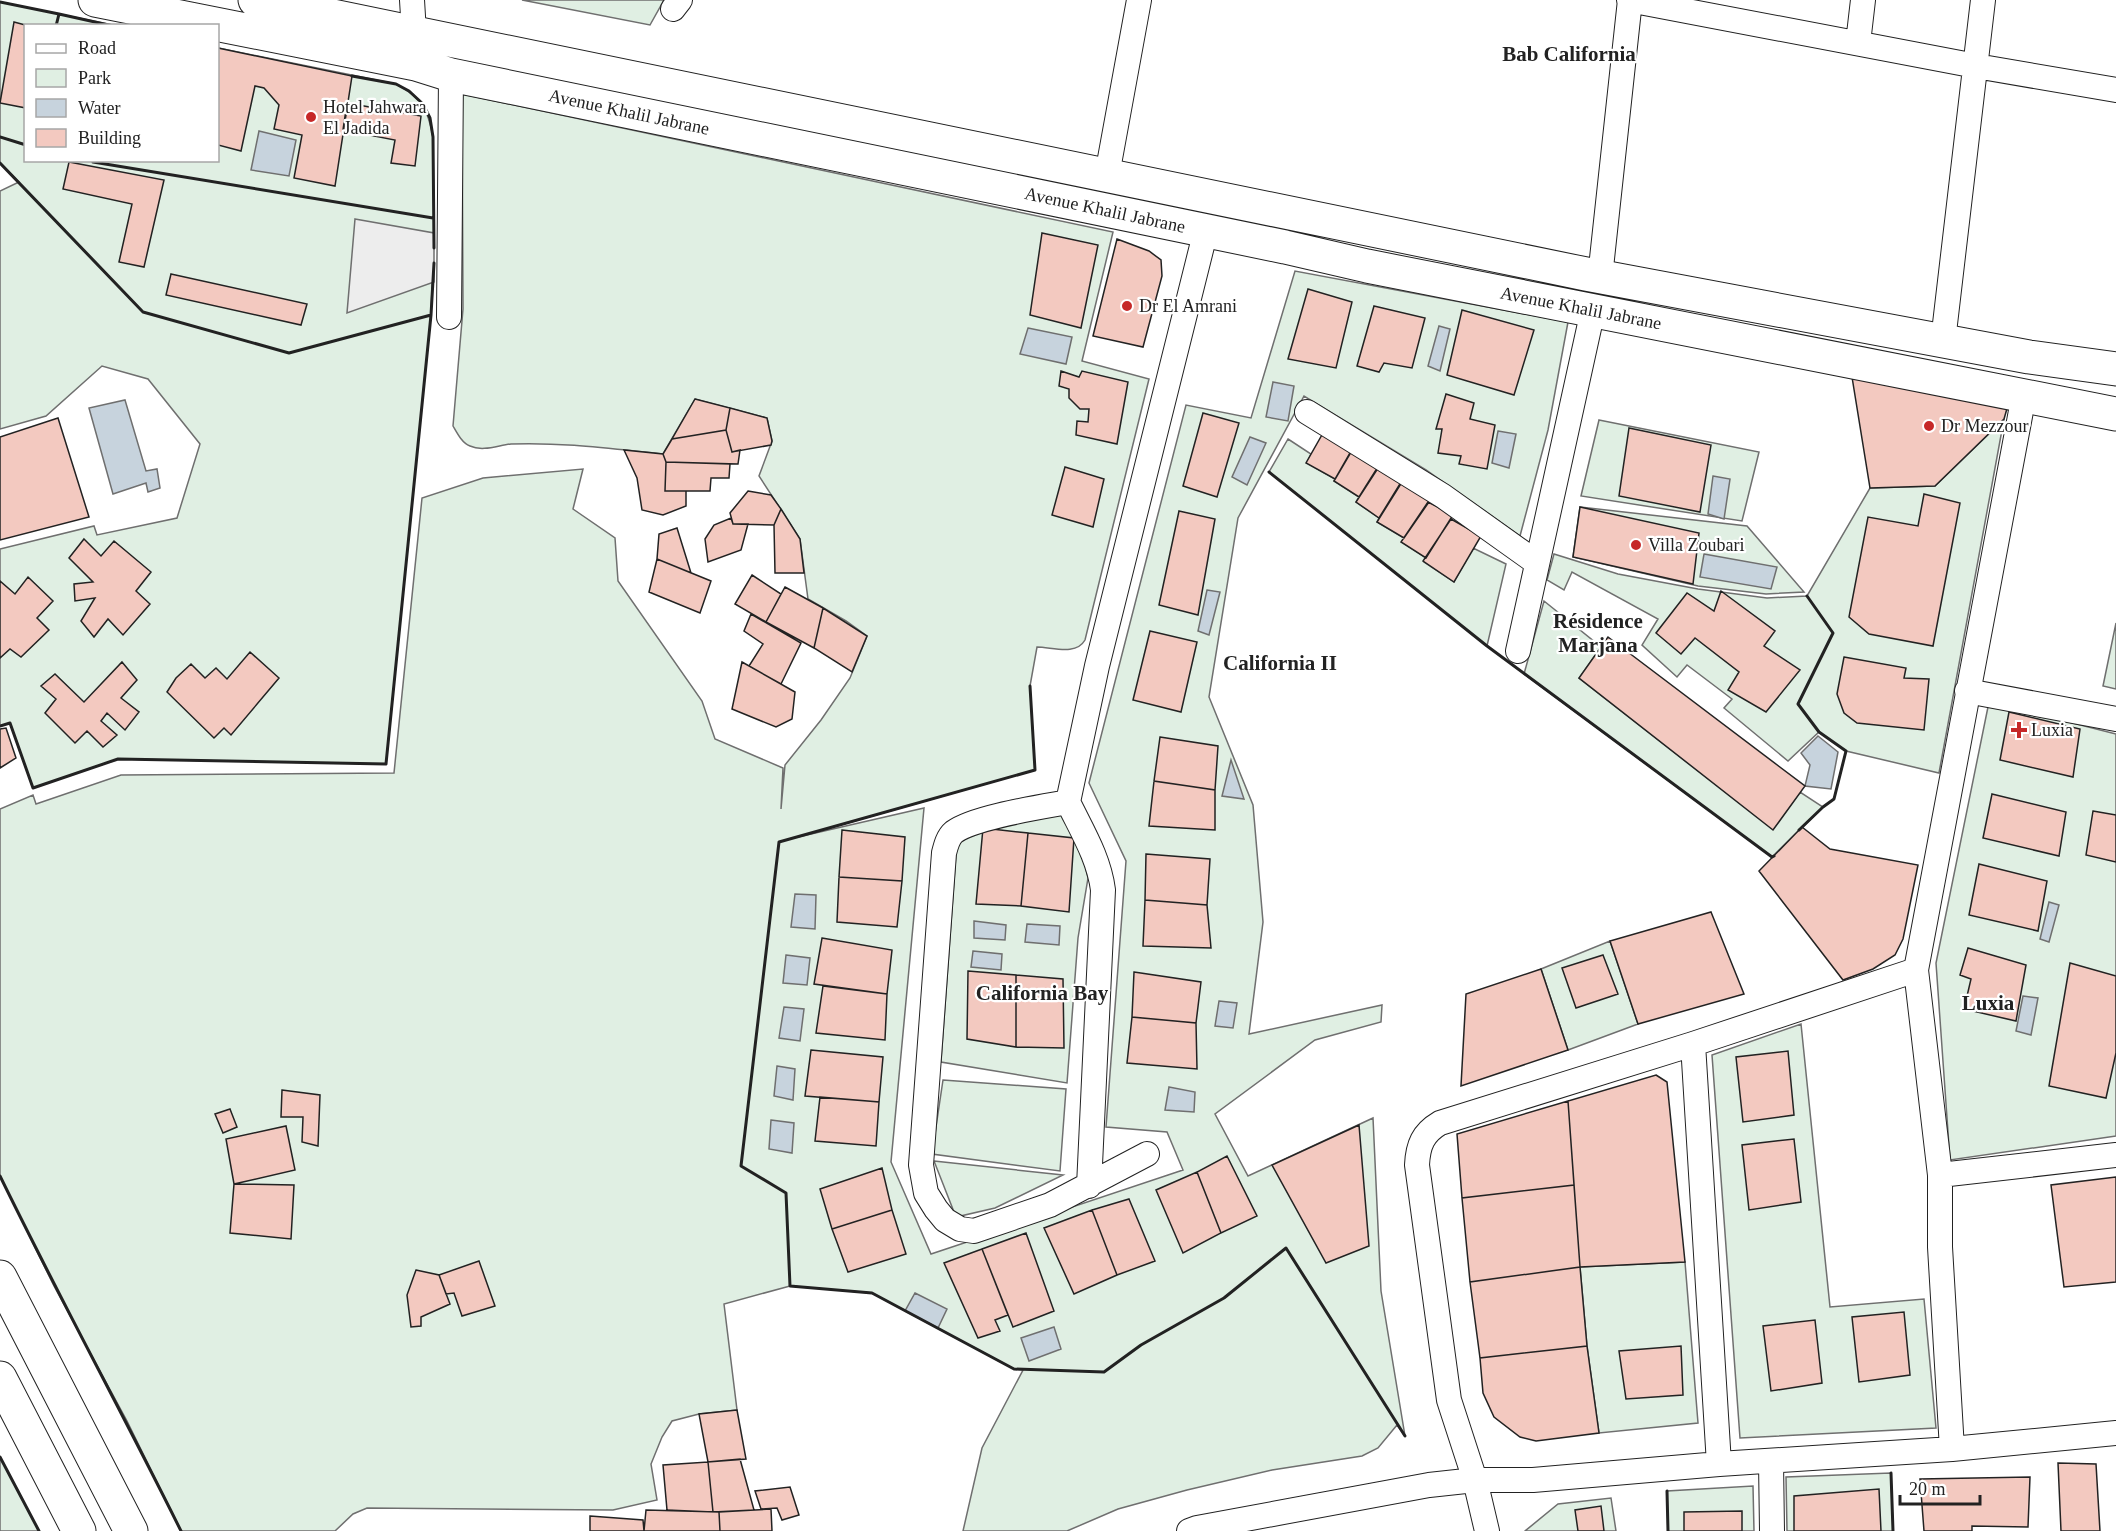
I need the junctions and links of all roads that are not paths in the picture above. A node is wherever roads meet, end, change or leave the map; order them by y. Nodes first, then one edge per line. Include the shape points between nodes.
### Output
1 (95, 0) edge
2 (255, 0) edge
3 (412, 0) edge
4 (1139, 0) edge
5 (1630, 0) edge
6 (1863, 0) edge
7 (1983, 0) edge
8 (1858, 44) junction
9 (415, 49) junction
10 (1976, 66) junction
11 (451, 75) junction
12 (2116, 90) edge
13 (1107, 175) junction
14 (1206, 230) junction
15 (1600, 277) junction
16 (1593, 310) junction
17 (449, 316) dead end
18 (1943, 341) junction
19 (2116, 369) edge
20 (2024, 395) junction
21 (1307, 412) dead end
22 (2116, 414) edge
23 (1537, 563) junction
24 (1518, 651) dead end
25 (1967, 691) junction
26 (2116, 719) edge
27 (1068, 802) junction
28 (1916, 970) junction
29 (1693, 1044) junction
30 (1147, 1154) dead end
31 (2116, 1155) edge
32 (1940, 1175) junction
33 (1089, 1186) junction
34 (0, 1277) edge
35 (0, 1378) edge
36 (2116, 1433) edge
37 (1952, 1449) junction
38 (1771, 1461) junction
39 (1719, 1464) junction
40 (1475, 1480) junction
41 (79, 1531) edge
42 (131, 1531) edge
43 (1189, 1531) edge
44 (1487, 1531) edge
45 (1772, 1531) edge

1 - 9 main road, Avenue Khalil Jabrane
2 - 9 main road, Avenue Khalil Jabrane
3 - 9 street
4 - 13 street
5 - 8 street
5 - 15 street
6 - 8 street
7 - 10 street
8 - 10 street
9 - 11 main road, Avenue Khalil Jabrane
9 - 13 main road, Avenue Khalil Jabrane
10 - 12 street
10 - 18 street
11 - 14 main road, Avenue Khalil Jabrane
11 - 17 street via 442,255
13 - 15 main road, Avenue Khalil Jabrane
14 - 16 main road, Avenue Khalil Jabrane
14 - 27 street via 1097,666
15 - 18 main road, Avenue Khalil Jabrane
16 - 20 main road, Avenue Khalil Jabrane
16 - 23 street
18 - 19 main road, Avenue Khalil Jabrane
20 - 22 main road, Avenue Khalil Jabrane
20 - 25 street
21 - 23 street via 1443,496
23 - 24 street
25 - 26 street
25 - 28 street
27 - 33 street via 1092,849 1103,890
27 - 33 street via 969,825 948,839 921,1165 926,1193 936,1209 960,1229 974,1231 1050,1205
28 - 29 street
28 - 32 street
29 - 39 street
29 - 40 street via 1440,1123 1431,1128 1418,1148 1417,1165 1449,1400
30 - 33 street
31 - 32 street
32 - 37 street via 1940,1247
34 - 42 main road
35 - 41 main road
36 - 37 street
37 - 38 street
38 - 39 street
38 - 45 street
39 - 40 street via 1533,1480
40 - 43 street via 1429,1485
40 - 44 street

